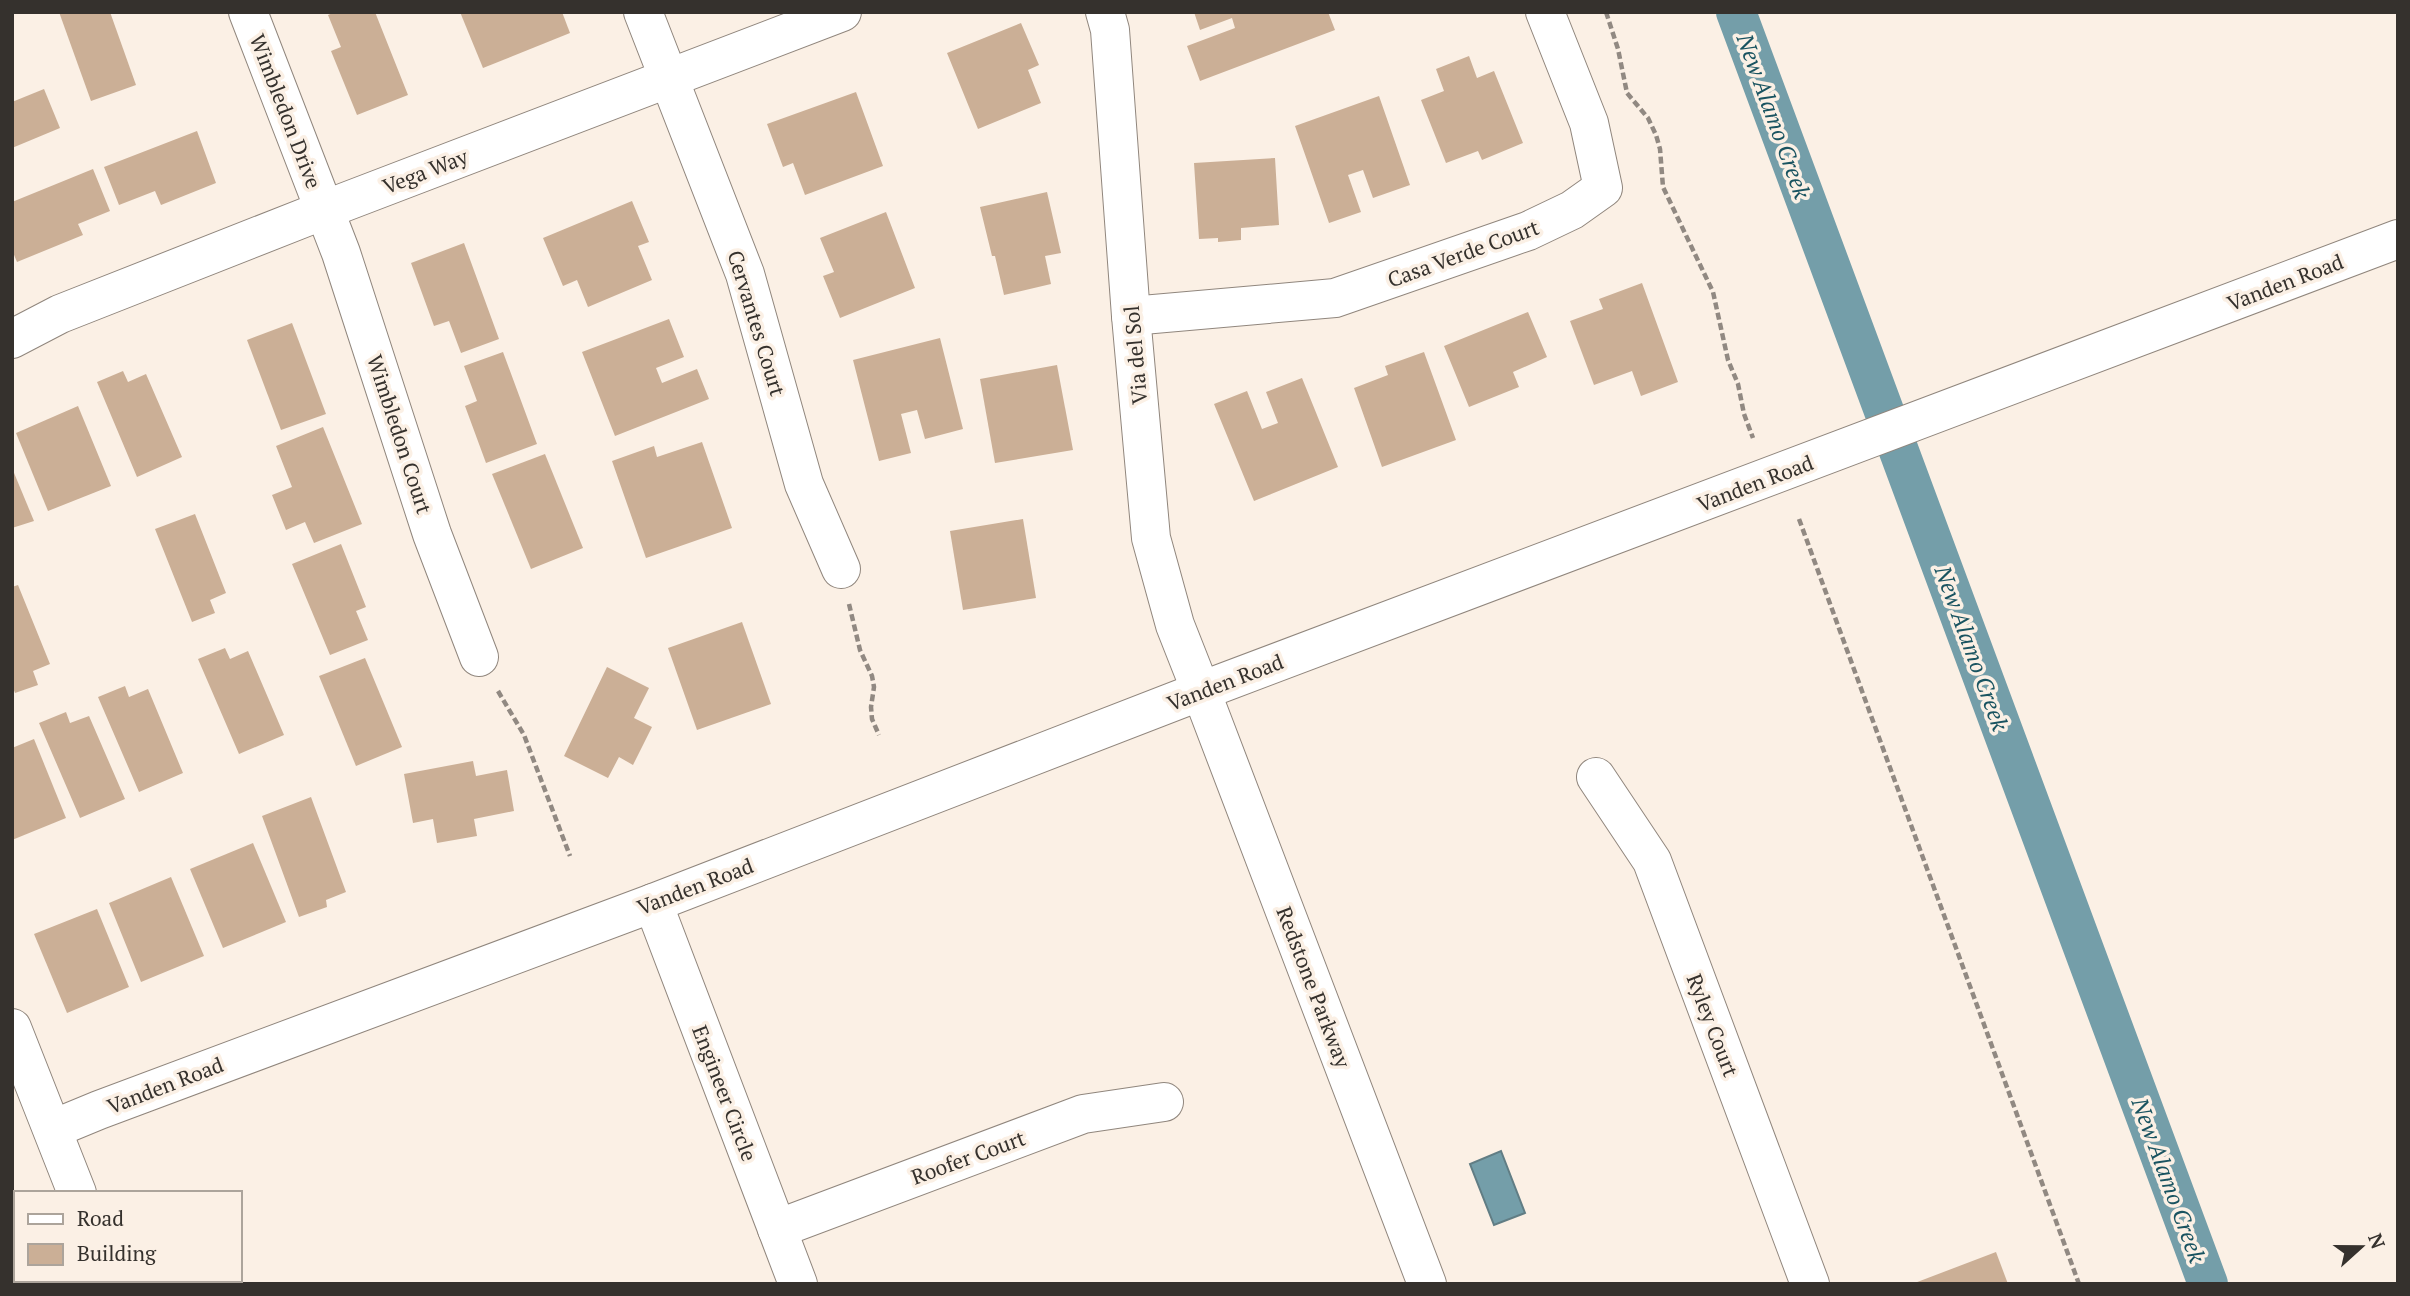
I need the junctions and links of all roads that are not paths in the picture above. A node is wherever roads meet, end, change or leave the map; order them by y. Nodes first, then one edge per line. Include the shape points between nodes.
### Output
1 (248, 12) edge
2 (643, 12) edge
3 (842, 12) edge
4 (1105, 12) edge
5 (1545, 12) edge
6 (670, 78) junction
7 (324, 210) junction
8 (2398, 239) edge
9 (1131, 316) junction
10 (12, 339) edge
11 (841, 569) road end
12 (479, 657) road end
13 (1201, 691) junction
14 (1596, 777) dead end
15 (653, 903) junction
16 (12, 1028) edge
17 (1164, 1102) dead end
18 (53, 1129) junction
19 (76, 1191) edge
20 (777, 1229) junction
21 (798, 1284) edge
22 (1427, 1284) edge
23 (1810, 1284) edge

1 - 7 street, Wimbledon Drive
2 - 6 street
3 - 6 street, Vega Way
4 - 9 street, Via del Sol
5 - 9 street, Casa Verde Court via 1590,123 1603,188 1572,210 1528,231 1335,298
6 - 7 street, Vega Way
6 - 11 street, Cervantes Court via 745,274 804,484
7 - 10 street, Vega Way via 60,314
7 - 12 street, Wimbledon Court via 432,534
8 - 13 street, Vanden Road
9 - 13 street, Via del Sol via 1151,538 1175,625
13 - 15 street, Vanden Road
13 - 22 street, Redstone Parkway
14 - 23 street, Ryley Court via 1652,861
15 - 18 street, Vanden Road
15 - 20 street, Engineer Circle
16 - 18 street
17 - 20 street, Roofer Court via 1083,1114
18 - 19 street
20 - 21 street, Engineer Circle

